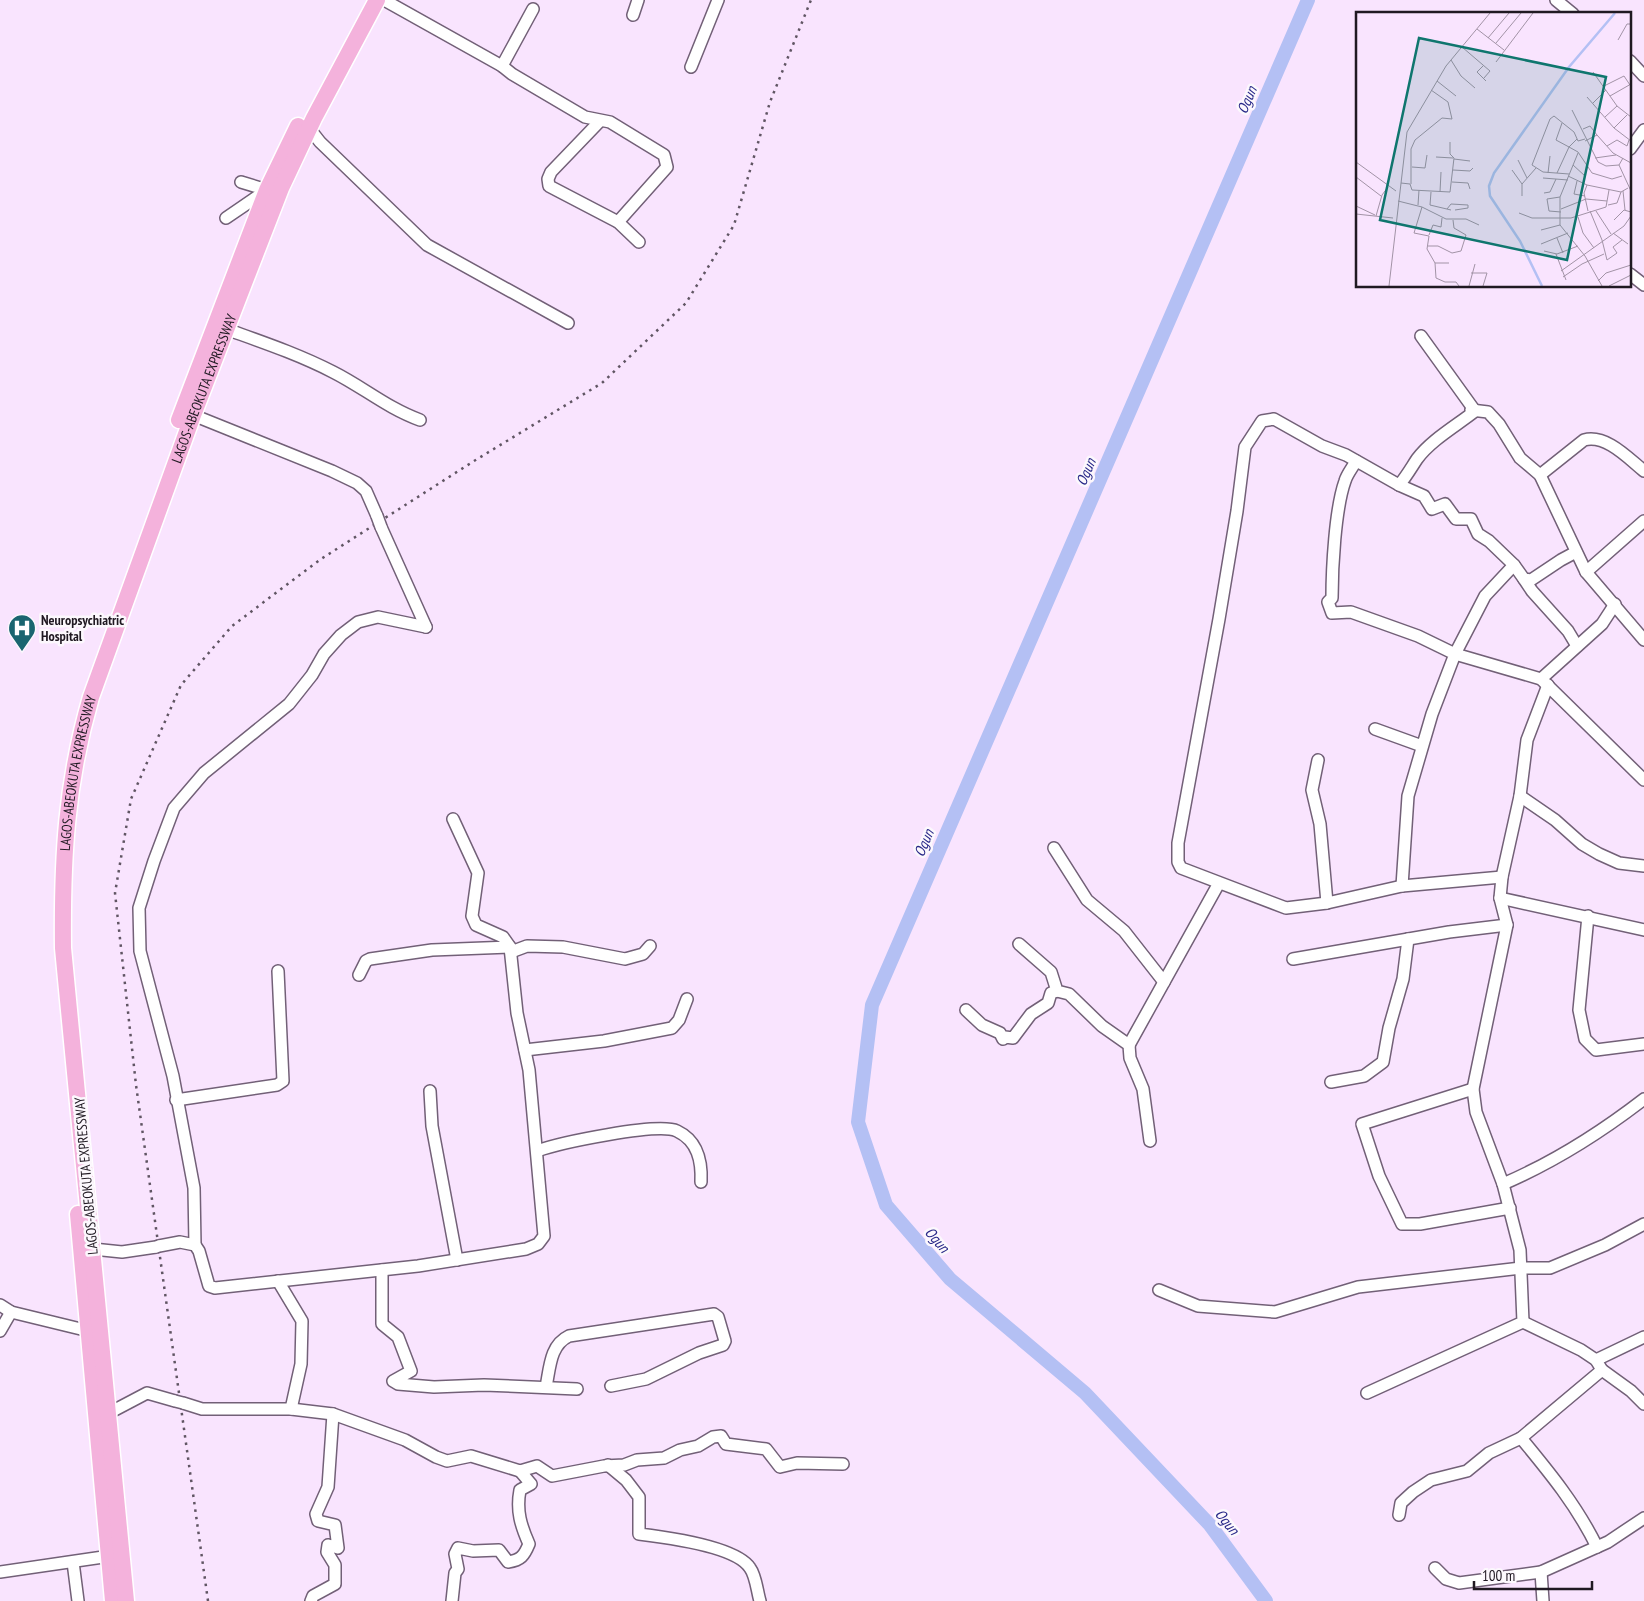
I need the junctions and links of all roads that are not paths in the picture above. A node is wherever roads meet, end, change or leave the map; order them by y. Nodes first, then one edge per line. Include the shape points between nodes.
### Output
1 (364, 0) edge
2 (377, 0) edge
3 (384, 0) edge
4 (638, 0) edge
5 (718, 0) edge
6 (1556, 0) edge
7 (533, 9) dead end
8 (1570, 12) edge
9 (633, 15) dead end
10 (1632, 63) edge
11 (502, 66) junction
12 (691, 68) dead end
13 (1644, 75) edge
14 (600, 121) junction
15 (309, 128) junction
16 (1644, 130) edge
17 (1632, 146) edge
18 (241, 182) dead end
19 (267, 190) junction
20 (226, 218) dead end
21 (618, 222) junction
22 (639, 242) dead end
23 (1632, 276) edge
24 (1644, 285) edge
25 (568, 323) dead end
26 (226, 329) junction
27 (1421, 336) dead end
28 (1471, 410) junction
29 (193, 415) junction
30 (420, 420) dead end
31 (1356, 461) junction
32 (1644, 471) edge
33 (1540, 475) junction
34 (1399, 485) junction
35 (1644, 521) edge
36 (1576, 552) junction
37 (1514, 564) junction
38 (1586, 572) junction
39 (1524, 579) junction
40 (1615, 604) junction
41 (1644, 640) edge
42 (1577, 646) junction
43 (1455, 654) junction
44 (1545, 682) junction
45 (1375, 728) dead end
46 (1422, 746) junction
47 (1318, 760) dead end
48 (1644, 780) edge
49 (1520, 796) junction
50 (454, 819) dead end
51 (1054, 848) dead end
52 (1644, 866) edge
53 (1502, 877) junction
54 (1219, 883) junction
55 (1402, 886) junction
56 (1500, 898) junction
57 (1327, 904) junction
58 (1588, 916) junction
59 (1507, 925) junction
60 (1644, 930) edge
61 (1408, 939) junction
62 (1019, 944) dead end
63 (650, 946) dead end
64 (511, 949) junction
65 (1293, 960) dead end
66 (278, 971) dead end
67 (359, 975) dead end
68 (1164, 982) junction
69 (1057, 991) junction
70 (687, 999) dead end
71 (966, 1010) dead end
72 (1644, 1044) edge
73 (1129, 1045) junction
74 (525, 1050) junction
75 (1331, 1082) dead end
76 (1473, 1089) junction
77 (430, 1091) dead end
78 (1644, 1099) edge
79 (176, 1100) junction
80 (1150, 1141) dead end
81 (537, 1152) junction
82 (701, 1182) dead end
83 (1504, 1184) junction
84 (1510, 1208) junction
85 (1644, 1224) edge
86 (195, 1245) junction
87 (93, 1250) junction
88 (457, 1260) junction
89 (1521, 1268) junction
90 (382, 1270) junction
91 (278, 1282) junction
92 (1159, 1290) dead end
93 (0, 1305) edge
94 (11, 1312) junction
95 (1523, 1322) junction
96 (0, 1331) edge
97 (89, 1331) junction
98 (1644, 1337) edge
99 (1599, 1365) junction
100 (611, 1386) dead end
101 (546, 1387) junction
102 (576, 1389) dead end
103 (1367, 1393) dead end
104 (1644, 1404) edge
105 (291, 1409) junction
106 (109, 1413) junction
107 (332, 1414) junction
108 (1521, 1438) junction
109 (843, 1464) dead end
110 (608, 1465) junction
111 (520, 1471) junction
112 (1399, 1515) dead end
113 (1644, 1518) edge
114 (1597, 1547) junction
115 (110, 1556) junction
116 (73, 1562) junction
117 (1435, 1568) dead end
118 (0, 1572) edge
119 (1541, 1572) junction
120 (78, 1601) edge
121 (113, 1601) edge
122 (126, 1601) edge
123 (312, 1601) edge
124 (452, 1601) edge
125 (760, 1601) edge
126 (1543, 1601) edge

1 - 19 highway, LAGOS-ABEOKUTA EXPRESSWAY
2 - 15 highway, LAGOS-ABEOKUTA EXPRESSWAY
3 - 11 street
4 - 9 street
5 - 12 street
6 - 8 street
7 - 11 street
10 - 13 street
11 - 14 street via 577,112
14 - 21 street via 610,122 664,156 667,167
14 - 21 street via 548,179 555,191
15 - 25 street via 427,245
15 - 26 highway, LAGOS-ABEOKUTA EXPRESSWAY via 280,188
16 - 17 street
18 - 19 street
19 - 20 street
19 - 97 highway, LAGOS-ABEOKUTA EXPRESSWAY via 208,342 80,696 60,783 52,855 53,921
21 - 22 street
23 - 24 street
26 - 29 highway, LAGOS-ABEOKUTA EXPRESSWAY
26 - 30 street via 301,356 396,411
27 - 28 street
28 - 33 street via 1488,412 1520,458
28 - 34 street via 1474,411 1417,459
29 - 79 street via 332,471 366,490 426,627 378,617 358,622 324,654 289,704 204,773 174,808 139,908 140,951 164,1034
29 - 87 highway, LAGOS-ABEOKUTA EXPRESSWAY via 91,697 82,726 67,810 63,859 63,948
31 - 34 street
31 - 43 street via 1345,481 1341,498 1332,598 1328,602 1332,613 1351,612 1418,636
31 - 54 street via 1274,419 1262,421 1245,447 1219,619 1178,843 1181,868
32 - 33 street via 1612,446 1592,438 1584,440
33 - 36 street
34 - 37 street via 1424,496 1432,509 1445,504 1456,520 1471,519 1478,534
35 - 38 street
36 - 38 street
36 - 39 street via 1531,580
37 - 39 street
37 - 43 street via 1485,596
38 - 40 street
39 - 42 street
40 - 41 street
40 - 42 street via 1602,624
42 - 44 street
43 - 44 street
43 - 46 street
44 - 48 street
44 - 49 street via 1527,740
45 - 46 street
46 - 55 street via 1408,796
47 - 57 street via 1312,790 1320,824
49 - 52 street via 1599,854 1618,863
49 - 53 street
50 - 64 street via 478,873 474,922 480,928 503,937
51 - 68 street via 1087,900 1124,931
53 - 55 street
53 - 56 street
54 - 57 street via 1286,908
54 - 68 street
55 - 57 street
56 - 58 street
56 - 59 street
58 - 60 street
58 - 72 street via 1579,1010 1585,1039 1596,1050
59 - 61 street
59 - 76 street
61 - 65 street
61 - 75 street via 1403,979 1383,1062 1364,1076
62 - 69 street via 1052,972
63 - 64 street via 643,954 625,959 563,947
64 - 67 street via 432,950 370,959
64 - 74 street via 517,1013
66 - 79 street via 283,1081 277,1085
68 - 73 street
69 - 71 street via 1051,993 1048,1003 1032,1014 1013,1038 1005,1036 1003,1039 1000,1033 982,1025
69 - 73 street via 1070,994 1102,1026
70 - 74 street via 679,1020 672,1028 604,1041
73 - 80 street via 1130,1058 1143,1089
74 - 81 street
76 - 83 street via 1476,1112
76 - 84 street via 1362,1124 1379,1176 1402,1224 1420,1224
77 - 88 street via 432,1126
78 - 83 street via 1609,1126 1552,1161
79 - 86 street via 194,1188
81 - 82 street via 554,1145 618,1133 675,1130 694,1144 700,1155
81 - 88 street via 544,1236 538,1244 526,1249
83 - 84 street
84 - 89 street
85 - 89 street via 1550,1268
86 - 87 street via 180,1242 122,1252
86 - 91 street via 209,1286
87 - 106 highway, LAGOS-ABEOKUTA EXPRESSWAY
88 - 90 street
89 - 92 street via 1358,1286 1275,1312 1198,1306
89 - 95 street
90 - 91 street
90 - 101 street via 382,1324 398,1338 411,1371 393,1381 413,1386
91 - 105 street via 302,1322 302,1364
93 - 94 street
94 - 96 street
94 - 97 street
95 - 99 street via 1581,1350
95 - 103 street
97 - 115 highway, LAGOS-ABEOKUTA EXPRESSWAY
98 - 99 street
99 - 104 street
99 - 108 street
100 - 101 street via 646,1379 723,1344 718,1317 714,1314 560,1340 555,1347
101 - 102 street
105 - 106 street via 202,1409 147,1393
105 - 107 street
106 - 122 highway, LAGOS-ABEOKUTA EXPRESSWAY
107 - 111 street via 405,1440 448,1461 471,1456
107 - 123 street via 328,1488 316,1514 318,1521 335,1526 338,1548 328,1545 327,1552 336,1565 335,1584 313,1596
108 - 112 street via 1489,1454 1467,1471 1431,1480 1401,1503
108 - 114 street via 1584,1519
109 - 110 street via 797,1463 780,1467 766,1449 726,1444 721,1436 664,1458
110 - 111 street via 552,1476 537,1466
110 - 125 street via 639,1497 639,1534 660,1535 730,1553 752,1569
111 - 124 street via 531,1484 520,1490 518,1499 519,1519 529,1544 525,1553 520,1560 508,1562 499,1550 458,1548
113 - 114 street
114 - 119 street
115 - 116 street
115 - 121 highway, LAGOS-ABEOKUTA EXPRESSWAY
116 - 118 street
116 - 120 street
117 - 119 street via 1446,1579 1459,1583
119 - 126 street

